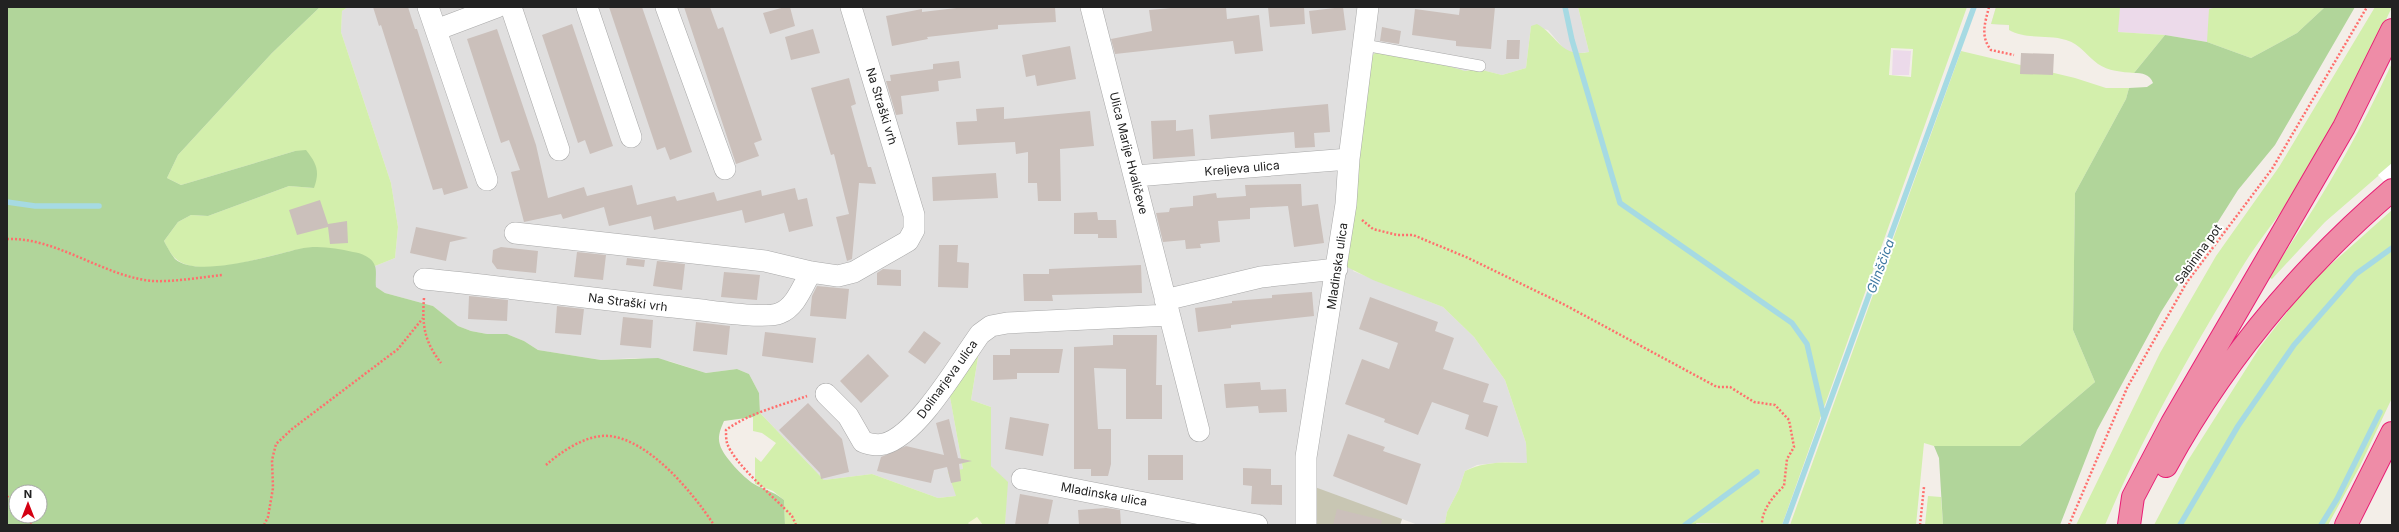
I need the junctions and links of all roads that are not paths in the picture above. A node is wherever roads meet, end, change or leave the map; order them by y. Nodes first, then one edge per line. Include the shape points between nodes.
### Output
1 (428, 7) edge
2 (497, 7) edge
3 (511, 7) edge
4 (587, 7) edge
5 (666, 7) edge
6 (851, 7) edge
7 (1091, 7) edge
8 (1368, 7) edge
9 (436, 30) junction
10 (2392, 30) edge
11 (1364, 45) junction
12 (1480, 66) dead end
13 (631, 137) dead end
14 (559, 150) dead end
15 (1349, 159) junction
16 (725, 169) dead end
17 (1135, 176) junction
18 (487, 180) dead end
19 (2392, 190) edge
20 (515, 233) dead end
21 (1337, 269) junction
22 (810, 272) junction
23 (424, 279) road end
24 (1167, 307) junction
25 (826, 394) road end
26 (1199, 431) dead end
27 (2392, 433) edge
28 (1022, 479) dead end
29 (1258, 525) edge
30 (1306, 525) edge
31 (2129, 525) edge
32 (2137, 525) edge
33 (2346, 525) edge

1 - 9 street
2 - 9 street
3 - 14 street
4 - 13 street
5 - 16 street
6 - 22 street, Na Straški vrh via 902,170 914,215 914,230 908,241 854,272 838,276
7 - 17 street, Ulica Marije Hvaličeve
8 - 11 street, Mladinska ulica
9 - 18 street
10 - 31 highway via 2344,127 2172,423 2133,497
11 - 12 lane
11 - 15 street, Mladinska ulica
15 - 17 street, Kreljeva ulica
15 - 21 street, Mladinska ulica
17 - 24 street, Ulica Marije Hvaličeve
19 - 32 highway via 2349,228 2293,285 2232,361 2179,443
20 - 22 street, Na Straški vrh via 765,261
21 - 24 street via 1261,276
21 - 30 street, Mladinska ulica via 1306,457
22 - 23 street, Na Straški vrh via 794,302 780,313 746,315
24 - 25 street, Dolinarjeva ulica via 991,326 980,334 909,430 885,444 863,442 848,416
24 - 26 street, Ulica Marije Hvaličeve
27 - 33 highway
28 - 29 street, Mladinska ulica

